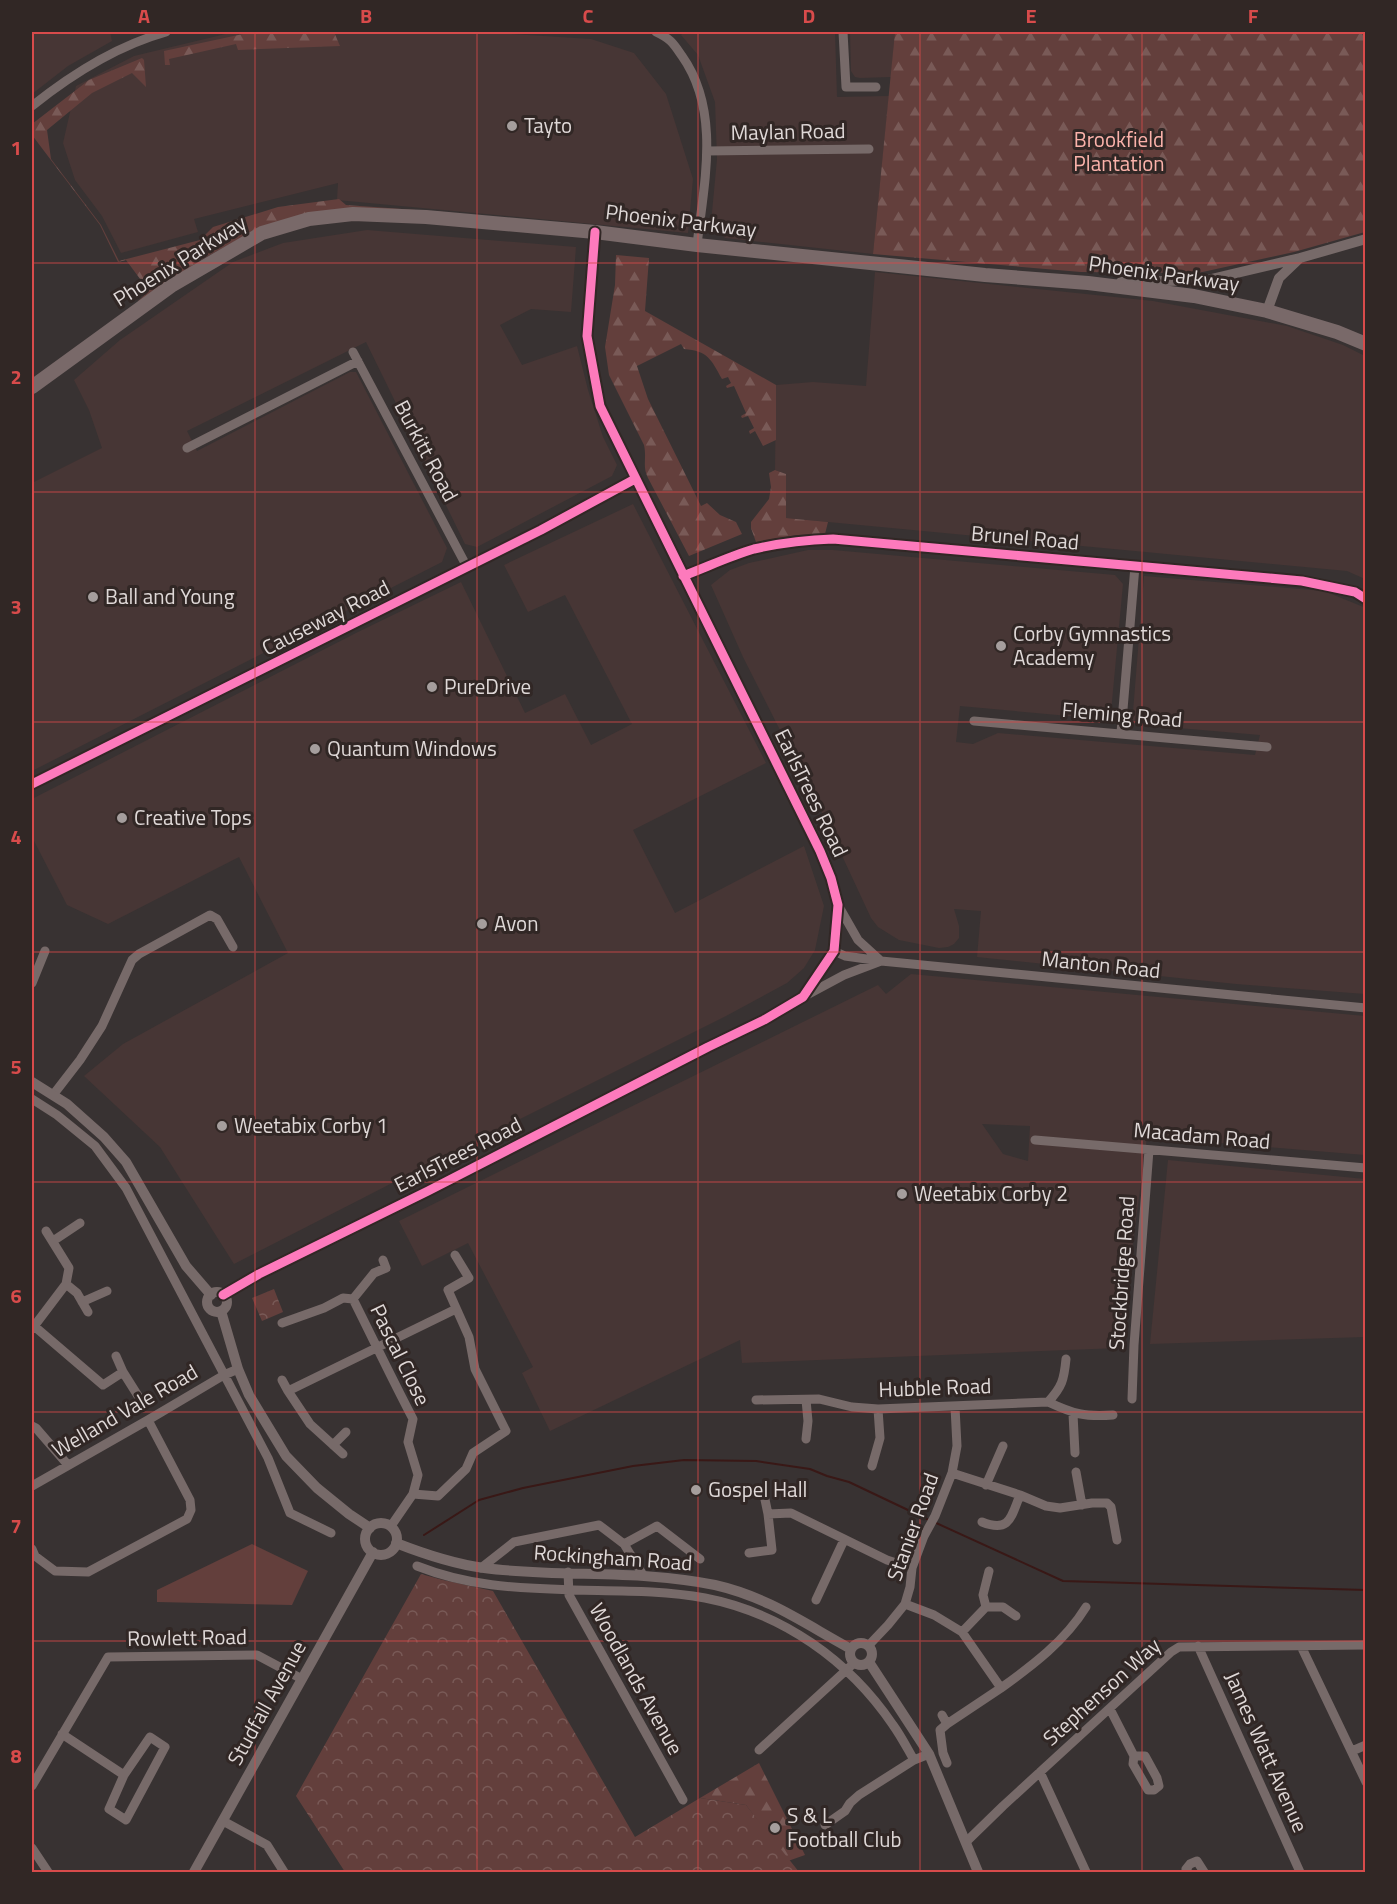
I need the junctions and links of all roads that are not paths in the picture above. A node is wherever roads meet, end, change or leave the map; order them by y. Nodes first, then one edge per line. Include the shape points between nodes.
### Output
1 (166, 32) edge
2 (656, 32) edge
3 (843, 32) edge
4 (672, 35) edge
5 (876, 87) dead end
6 (32, 106) edge
7 (869, 149) dead end
8 (707, 151) junction
9 (595, 232) junction
10 (1365, 239) edge
11 (697, 245) junction
12 (1300, 258) junction
13 (1088, 283) junction
14 (1268, 311) junction
15 (1365, 344) edge
16 (353, 352) dead end
17 (358, 361) junction
18 (32, 387) edge
19 (187, 448) dead end
20 (635, 479) junction
21 (1135, 566) junction
22 (467, 567) junction
23 (683, 576) junction
24 (1365, 599) edge
25 (974, 721) dead end
26 (1121, 733) junction
27 (1267, 747) dead end
28 (32, 784) edge
29 (838, 905) junction
30 (233, 947) dead end
31 (45, 951) dead end
32 (834, 951) junction
33 (880, 961) junction
34 (32, 983) edge
35 (803, 997) junction
36 (1365, 1008) edge
37 (32, 1082) edge
38 (53, 1095) junction
39 (32, 1099) edge
40 (1035, 1140) dead end
41 (1149, 1150) junction
42 (1365, 1168) edge
43 (80, 1223) dead end
44 (46, 1231) dead end
45 (53, 1241) junction
46 (455, 1255) dead end
47 (386, 1268) dead end
48 (66, 1284) junction
49 (107, 1291) dead end
50 (217, 1295) junction
51 (353, 1299) junction
52 (82, 1302) junction
53 (456, 1309) junction
54 (221, 1311) junction
55 (88, 1312) dead end
56 (282, 1323) dead end
57 (33, 1327) edge
58 (378, 1348) junction
59 (116, 1356) dead end
60 (1066, 1359) dead end
61 (238, 1369) junction
62 (123, 1372) junction
63 (224, 1374) junction
64 (282, 1380) dead end
65 (288, 1391) junction
66 (140, 1399) dead end
67 (1132, 1399) dead end
68 (756, 1400) dead end
69 (806, 1400) junction
70 (1048, 1402) junction
71 (955, 1407) junction
72 (878, 1409) junction
73 (1073, 1414) junction
74 (1113, 1415) dead end
75 (148, 1420) junction
76 (32, 1426) edge
77 (346, 1432) dead end
78 (806, 1439) dead end
79 (333, 1445) junction
80 (1004, 1446) dead end
81 (1074, 1453) dead end
82 (344, 1454) dead end
83 (68, 1465) junction
84 (872, 1466) dead end
85 (1076, 1472) dead end
86 (952, 1473) junction
87 (986, 1485) junction
88 (32, 1486) edge
89 (762, 1490) dead end
90 (414, 1494) junction
91 (1020, 1495) junction
92 (1082, 1505) junction
93 (768, 1514) junction
94 (982, 1522) dead end
95 (391, 1526) junction
96 (370, 1528) junction
97 (331, 1533) dead end
98 (844, 1540) junction
99 (1117, 1540) dead end
100 (396, 1543) junction
101 (624, 1544) junction
102 (32, 1549) edge
103 (373, 1552) junction
104 (749, 1553) dead end
105 (700, 1559) dead end
106 (417, 1566) dead end
107 (481, 1568) junction
108 (912, 1568) junction
109 (989, 1571) dead end
110 (568, 1572) junction
111 (643, 1575) junction
112 (567, 1589) junction
113 (816, 1600) dead end
114 (904, 1604) junction
115 (986, 1606) junction
116 (1086, 1607) dead end
117 (780, 1608) junction
118 (1016, 1616) dead end
119 (773, 1621) junction
120 (962, 1632) junction
121 (869, 1645) junction
122 (1365, 1645) edge
123 (1198, 1646) junction
124 (1301, 1646) junction
125 (850, 1649) junction
126 (869, 1662) junction
127 (851, 1667) junction
128 (302, 1679) junction
129 (1001, 1688) junction
130 (1110, 1709) junction
131 (942, 1714) dead end
132 (947, 1724) junction
133 (62, 1734) junction
134 (1365, 1745) edge
135 (759, 1750) dead end
136 (1352, 1751) junction
137 (929, 1754) junction
138 (1134, 1756) dead end
139 (914, 1760) junction
140 (947, 1763) dead end
141 (1040, 1772) junction
142 (124, 1775) junction
143 (1365, 1782) edge
144 (32, 1786) edge
145 (683, 1800) dead end
146 (223, 1821) junction
147 (825, 1825) dead end
148 (966, 1842) junction
149 (32, 1848) edge
150 (48, 1872) edge
151 (194, 1872) edge
152 (284, 1872) edge
153 (978, 1872) edge
154 (1086, 1872) edge
155 (1188, 1872) edge
156 (1204, 1872) edge
157 (1300, 1872) edge

1 - 6 street via 114,51
2 - 4 street
3 - 5 street via 846,87
4 - 8 street via 692,70 704,106
7 - 8 street, Maylan Road
8 - 11 street
9 - 11 main road, Phoenix Parkway
9 - 18 main road, Phoenix Parkway via 426,217 353,214 309,219 262,233 171,286
9 - 20 street, EarlsTrees Road via 587,336 600,406
10 - 12 street
11 - 13 main road, Phoenix Parkway
12 - 13 street via 1207,280
12 - 14 street via 1279,278
13 - 14 main road, Phoenix Parkway via 1194,296
14 - 15 main road, Phoenix Parkway
16 - 17 street, Burkitt Road
17 - 19 street
17 - 22 street, Burkitt Road
20 - 22 street, Causeway Road
20 - 23 street, EarlsTrees Road
21 - 23 street, Brunel Road via 833,538 754,549
21 - 24 street, Brunel Road via 1302,581 1355,592
21 - 26 street
22 - 28 street, Causeway Road
23 - 29 street, EarlsTrees Road via 820,851
25 - 26 street, Fleming Road
26 - 27 street, Fleming Road
29 - 32 street, EarlsTrees Road
29 - 33 street via 858,940
30 - 38 street via 217,919 210,915 139,954 132,960 102,1026
31 - 34 street
32 - 33 street, Manton Road
32 - 35 street, EarlsTrees Road
33 - 35 street
33 - 36 street, Manton Road
35 - 50 street, EarlsTrees Road
37 - 38 street
38 - 50 street via 104,1137 126,1162 186,1266
39 - 63 street via 95,1146 121,1180
40 - 41 street, Macadam Road
41 - 42 street, Macadam Road
41 - 67 street, Stockbridge Road
43 - 45 street
44 - 45 street
45 - 48 street via 69,1268
46 - 53 street via 469,1278 448,1290
47 - 51 street, Pascal Close via 374,1273
48 - 52 street
48 - 57 street
49 - 52 street
50 - 54 street via 226,1304
50 - 54 street via 207,1300 208,1307
51 - 56 street, Pascal Close via 342,1298
51 - 58 street, Pascal Close
52 - 55 street
53 - 58 street
53 - 90 street via 469,1337 475,1369 506,1431 473,1453 466,1469 438,1496
54 - 61 street
57 - 62 street via 103,1384
58 - 65 street
58 - 90 street, Pascal Close via 413,1419 408,1442 418,1474
59 - 62 street
60 - 70 street via 1064,1379
61 - 63 street, Welland Vale Road
61 - 96 street via 249,1395 286,1455 317,1488
62 - 66 street
63 - 75 street, Welland Vale Road
63 - 97 street via 268,1458 290,1513
64 - 65 street
65 - 79 street via 310,1424
68 - 69 street, Hubble Road
69 - 72 street, Hubble Road
69 - 78 street
70 - 71 street, Hubble Road
70 - 73 street, Hubble Road
71 - 72 street, Hubble Road
71 - 86 street, Stanier Road via 957,1446
72 - 84 street via 880,1438
73 - 74 street, Hubble Road
73 - 81 street
75 - 83 street, Welland Vale Road
75 - 102 street via 190,1500 187,1519 88,1572 55,1571
76 - 83 street
77 - 79 street
79 - 82 street
80 - 87 street
83 - 88 street, Welland Vale Road
85 - 92 street
86 - 87 street
86 - 108 street, Stanier Road
87 - 91 street
89 - 93 street
90 - 95 street
91 - 92 street via 1046,1506
91 - 94 street via 1005,1525
92 - 99 street via 1107,1503 1111,1507
93 - 98 street via 791,1513
93 - 104 street via 772,1550
95 - 96 street via 380,1523
95 - 100 street
96 - 103 street via 366,1544
98 - 108 street
98 - 113 street
100 - 103 street via 385,1554
100 - 107 street, Rockingham Road via 426,1555
101 - 105 street via 657,1526
101 - 107 street via 599,1525 514,1542
101 - 111 street
103 - 128 street, Studfall Avenue
106 - 112 street via 442,1576 483,1584
107 - 110 street, Rockingham Road
108 - 114 street, Stanier Road
109 - 115 street via 983,1595
110 - 111 street, Rockingham Road
110 - 112 street, Woodlands Avenue
111 - 117 street, Rockingham Road via 716,1585
112 - 119 street via 704,1598
112 - 145 street, Woodlands Avenue
114 - 120 street via 934,1615
114 - 121 street, Stanier Road
115 - 118 street via 1003,1607
115 - 120 street
116 - 129 street via 1061,1639
117 - 119 street
117 - 125 street, Rockingham Road
119 - 127 street
120 - 129 street
121 - 125 street via 859,1642
121 - 126 street via 873,1653
122 - 124 street, Stephenson Way
123 - 124 street, Stephenson Way
123 - 130 street, Stephenson Way via 1179,1647 1171,1652
123 - 157 street, James Watt Avenue
124 - 136 street
125 - 127 street
126 - 127 street
126 - 137 street
127 - 135 street
127 - 139 street via 895,1726
128 - 133 street, Rowlett Road via 257,1655 108,1657
128 - 146 street, Studfall Avenue
129 - 132 street
130 - 138 street
130 - 141 street, Stephenson Way
131 - 132 street
132 - 140 street via 940,1730
133 - 142 street
133 - 144 street, Rowlett Road
134 - 136 street
136 - 143 street
137 - 139 street
137 - 148 street
139 - 147 street via 854,1799
141 - 148 street, Stephenson Way
141 - 154 street
142 - 142 street via 109,1809 126,1820 165,1747 150,1737
146 - 151 street, Studfall Avenue
146 - 152 street via 267,1845
148 - 153 street
149 - 150 street
155 - 156 street via 1190,1864 1197,1861

